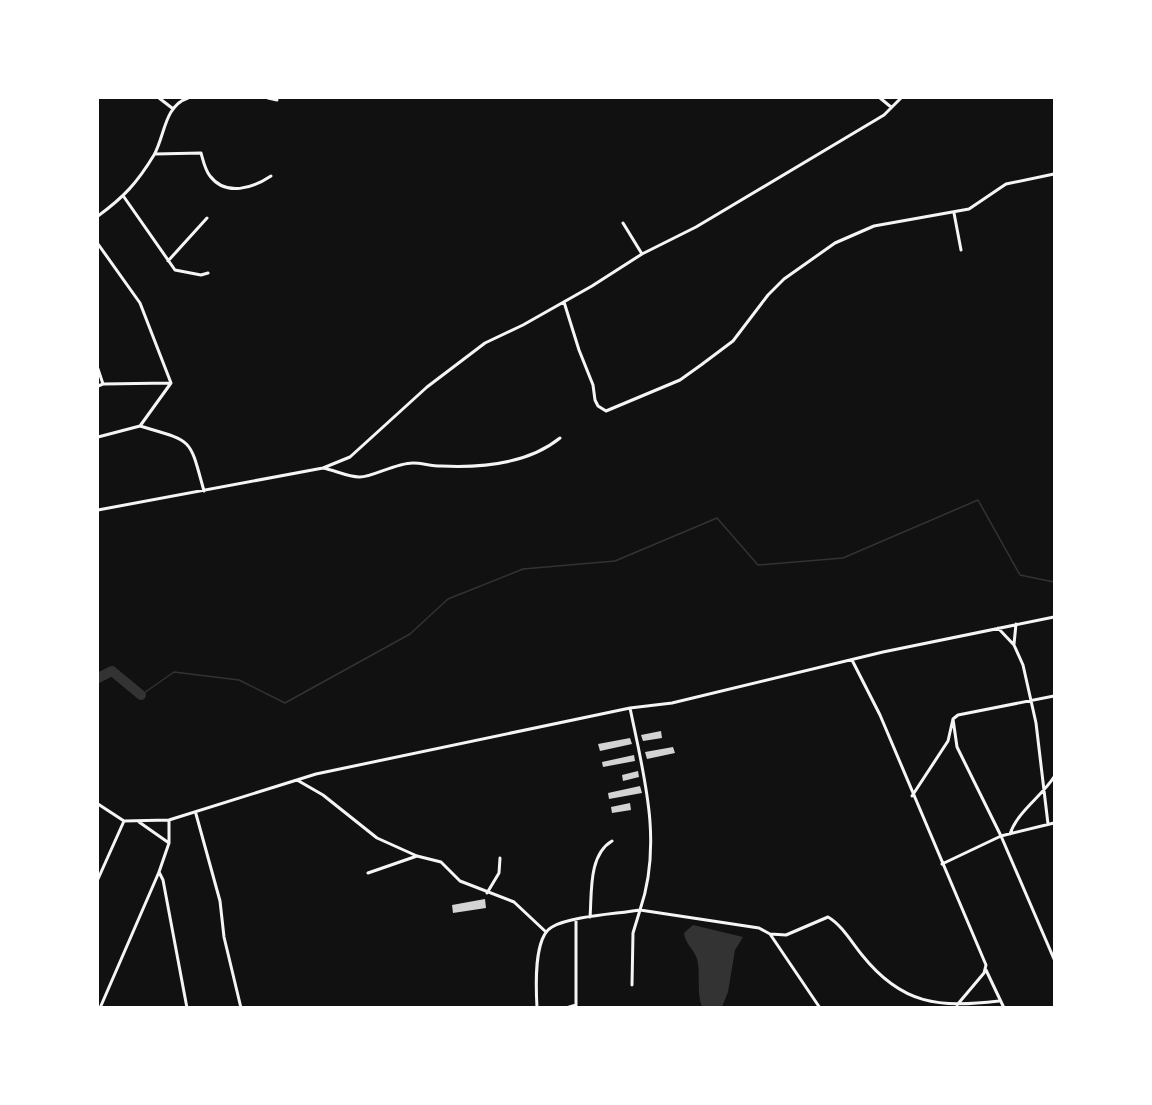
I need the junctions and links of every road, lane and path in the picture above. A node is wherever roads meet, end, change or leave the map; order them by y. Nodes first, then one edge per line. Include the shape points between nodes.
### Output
1 (159, 98) edge
2 (188, 98) edge
3 (268, 98) edge
4 (879, 98) edge
5 (901, 98) edge
6 (277, 100) dead end
7 (891, 106) junction
8 (172, 108) junction
9 (155, 154) junction
10 (1054, 174) edge
11 (270, 176) dead end
12 (124, 197) junction
13 (954, 213) junction
14 (98, 216) edge
15 (207, 218) dead end
16 (623, 223) dead end
17 (98, 244) edge
18 (961, 250) dead end
19 (642, 254) junction
20 (168, 261) junction
21 (208, 273) dead end
22 (564, 302) junction
23 (98, 369) edge
24 (171, 383) junction
25 (103, 384) junction
26 (98, 386) edge
27 (140, 426) junction
28 (98, 437) edge
29 (560, 438) dead end
30 (323, 468) junction
31 (204, 491) junction
32 (98, 510) edge
33 (1054, 617) edge
34 (1016, 624) junction
35 (998, 628) junction
36 (1014, 645) junction
37 (852, 660) junction
38 (1054, 696) edge
39 (1029, 700) junction
40 (630, 708) junction
41 (953, 719) junction
42 (1054, 777) edge
43 (297, 780) junction
44 (1043, 793) junction
45 (912, 796) junction
46 (98, 804) edge
47 (195, 814) junction
48 (169, 820) junction
49 (124, 821) junction
50 (138, 821) junction
51 (1054, 823) edge
52 (1048, 824) junction
53 (1010, 834) junction
54 (1001, 836) junction
55 (612, 841) dead end
56 (169, 843) junction
57 (417, 856) junction
58 (500, 858) dead end
59 (942, 864) junction
60 (159, 872) junction
61 (368, 873) dead end
62 (98, 879) edge
63 (488, 893) junction
64 (640, 910) junction
65 (590, 917) junction
66 (576, 921) junction
67 (546, 932) junction
68 (770, 934) junction
69 (1054, 959) edge
70 (986, 970) junction
71 (632, 985) dead end
72 (999, 1001) junction
73 (957, 1005) junction
74 (576, 1006) edge
75 (100, 1008) edge
76 (187, 1008) edge
77 (241, 1008) edge
78 (537, 1008) edge
79 (566, 1008) edge
80 (820, 1008) edge
81 (1004, 1008) edge

1 - 8 street
2 - 8 street
3 - 6 street
4 - 7 street
5 - 7 street
7 - 19 street via 884,115 802,164
8 - 9 street
9 - 11 street via 201,153 210,177 227,188 256,186
9 - 12 street
10 - 13 street via 1006,184 978,205
12 - 14 street
12 - 20 street
13 - 18 street
13 - 22 street via 873,226 825,249 784,279 733,341 701,365 680,380 606,411 594,400 593,385
15 - 20 street
16 - 19 street
17 - 24 street via 140,303
19 - 22 street
20 - 21 street via 175,270
22 - 30 street via 485,343 427,387 350,458
23 - 25 street
24 - 25 street
24 - 27 street
25 - 26 street
27 - 28 street
27 - 31 street via 183,439 193,451
29 - 30 street via 544,451 485,465 412,463 360,478
30 - 31 street via 302,469
31 - 32 street
33 - 34 street
34 - 35 street
34 - 36 street
35 - 36 street
35 - 37 street
36 - 39 street via 1023,665
37 - 40 street via 672,703
37 - 45 street via 880,715
38 - 39 street
39 - 41 street
39 - 44 street via 1036,723
40 - 43 street
40 - 64 street via 651,807 649,885
41 - 45 street via 948,741
41 - 54 street via 960,753
42 - 44 street
43 - 47 street
43 - 57 street via 323,795 377,838
44 - 52 street
44 - 53 street via 1016,821
45 - 59 street
46 - 49 street
47 - 48 street
47 - 77 street via 220,901 224,937
48 - 50 street
48 - 56 street
49 - 50 street
49 - 62 street
50 - 56 street
51 - 52 street
52 - 53 street
53 - 54 street
54 - 59 street
54 - 69 street
55 - 65 street via 602,849 594,868
56 - 60 street
57 - 61 street
57 - 63 street via 441,862 460,881
58 - 63 street via 499,873
59 - 70 street
60 - 75 street
60 - 76 street
63 - 67 street via 514,902
64 - 65 street
64 - 68 street via 759,928
64 - 71 street via 633,933
65 - 66 street
66 - 67 street
66 - 74 street
67 - 78 street via 539,950
68 - 73 street via 786,935 828,917 899,991 922,1000
68 - 80 street
70 - 72 street
70 - 73 street
72 - 73 street
72 - 81 street
74 - 79 street

